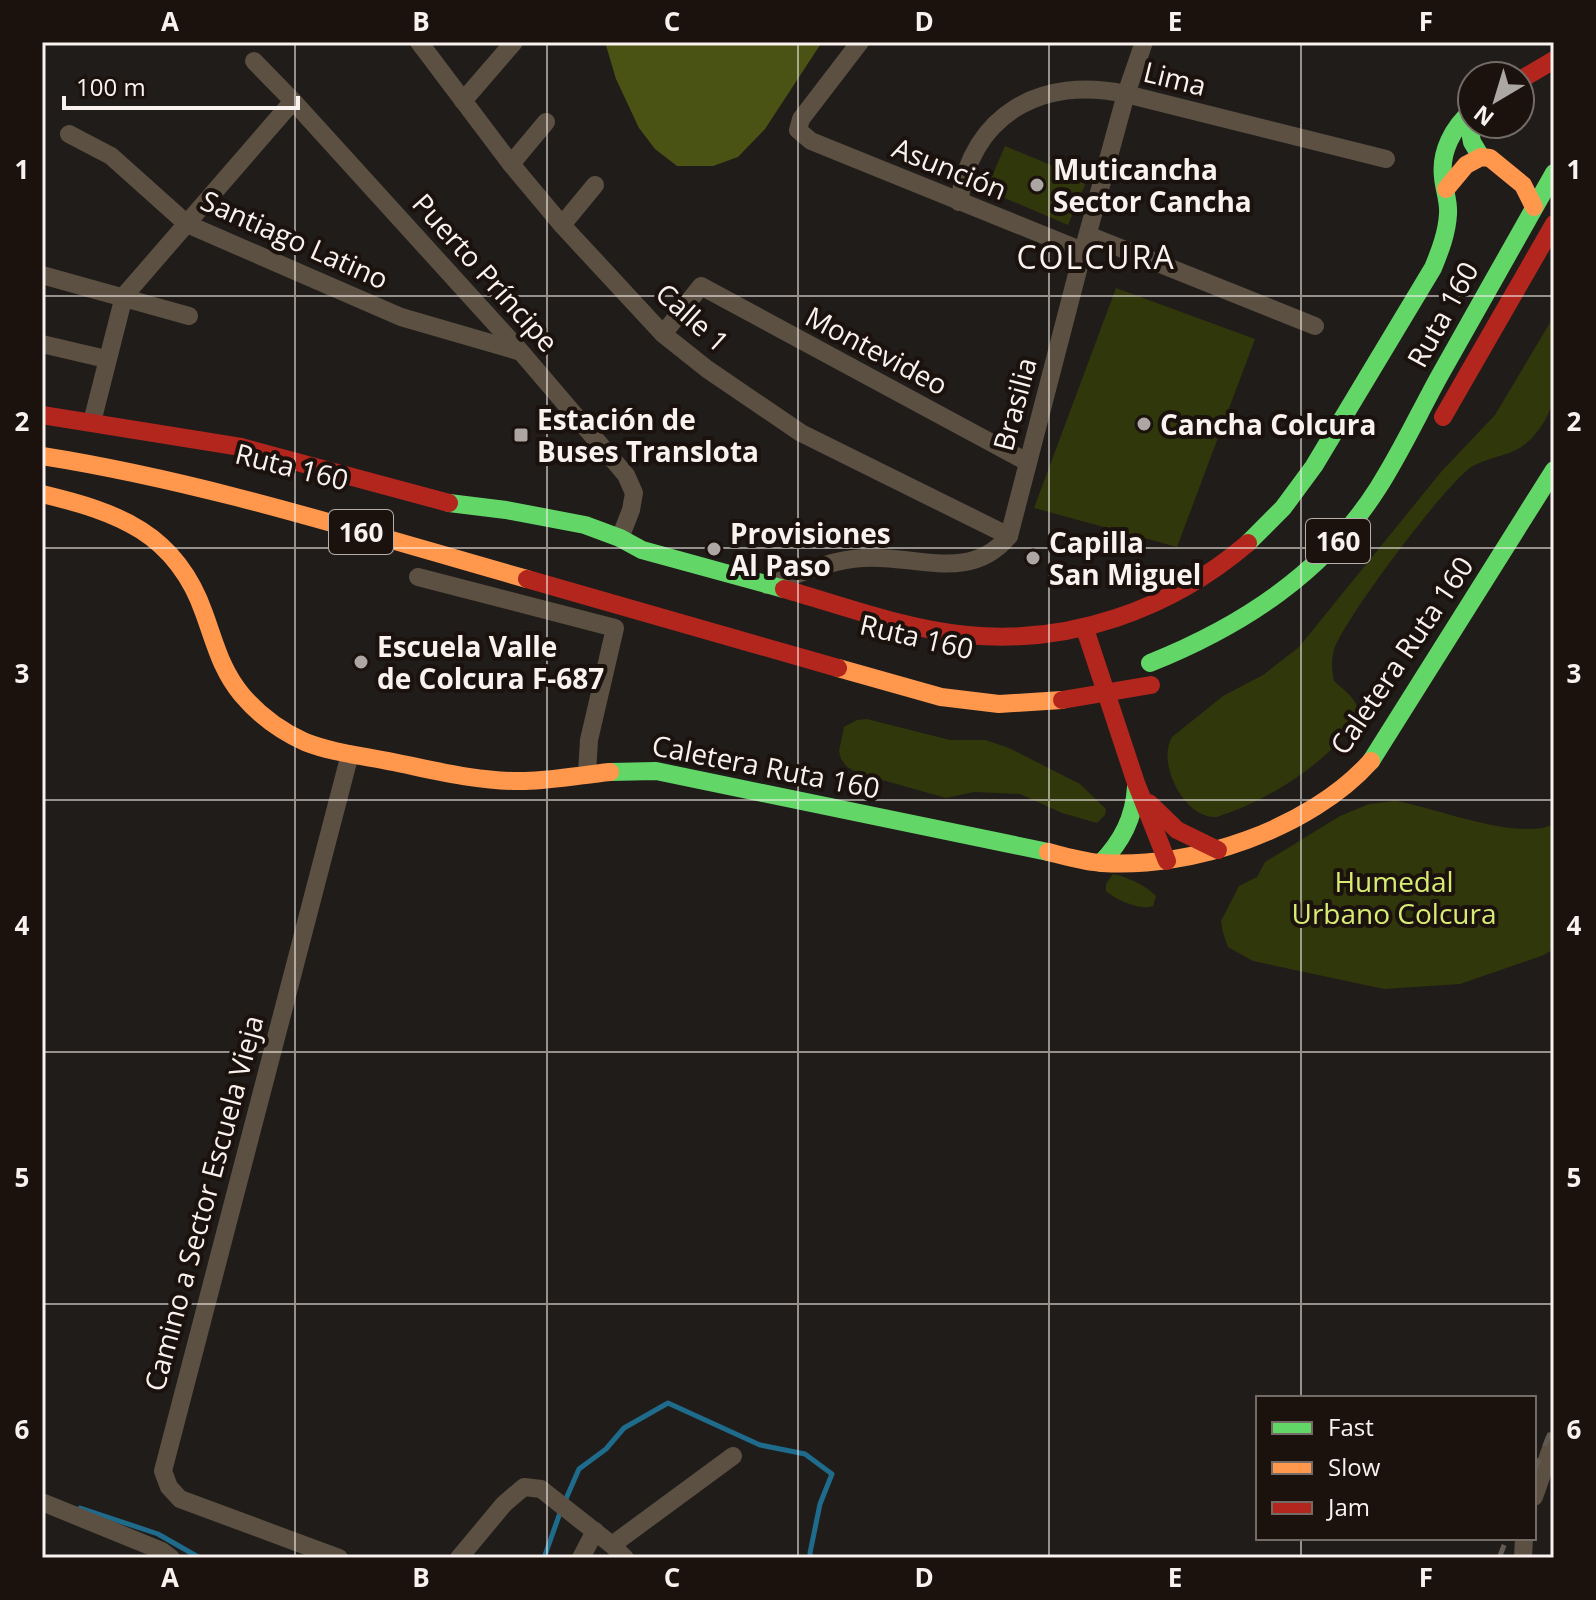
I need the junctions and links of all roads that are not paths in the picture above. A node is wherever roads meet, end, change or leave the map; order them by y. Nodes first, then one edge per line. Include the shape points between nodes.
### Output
1 (419, 42) edge
2 (514, 42) edge
3 (860, 42) edge
4 (1144, 42) edge
5 (1554, 60) edge
6 (254, 61) dead end
7 (1536, 71) edge
8 (1126, 94) junction
9 (293, 101) junction
10 (463, 101) junction
11 (546, 122) dead end
12 (1456, 129) edge
13 (69, 134) dead end
14 (1472, 140) edge
15 (1481, 157) junction
16 (1386, 159) dead end
17 (511, 164) junction
18 (1554, 173) edge
19 (595, 185) dead end
20 (1446, 189) junction
21 (959, 202) junction
22 (1534, 207) junction
23 (187, 224) junction
24 (1554, 224) edge
25 (562, 225) junction
26 (1085, 243) junction
27 (1545, 269) dead end
28 (42, 275) edge
29 (1521, 279) junction
30 (124, 296) junction
31 (189, 316) dead end
32 (1315, 326) dead end
33 (663, 334) junction
34 (42, 344) edge
35 (521, 352) junction
36 (106, 359) junction
37 (42, 415) edge
38 (92, 422) junction
39 (1430, 440) dead end
40 (114, 450) dead end
41 (42, 456) edge
42 (1027, 462) junction
43 (1554, 470) edge
44 (42, 494) edge
45 (389, 520) dead end
46 (1009, 536) junction
47 (620, 538) junction
48 (418, 577) dead end
49 (767, 585) junction
50 (1085, 629) junction
51 (1076, 677) dead end
52 (1158, 682) dead end
53 (350, 754) junction
54 (587, 773) junction
55 (1136, 783) junction
56 (1218, 850) junction
57 (1167, 861) junction
58 (1101, 863) junction
59 (1554, 1440) edge
60 (733, 1456) dead end
61 (1536, 1491) edge
62 (46, 1506) edge
63 (595, 1531) junction
64 (619, 1551) edge
65 (171, 1558) edge
66 (339, 1558) edge
67 (459, 1558) edge
68 (581, 1558) edge

1 - 10 street, Calle 1
2 - 10 street
3 - 21 street, Asunción via 798,130 811,141
4 - 8 street, Brasilia
5 - 7 main road
6 - 9 street, Puerto Príncipe
8 - 16 street, Lima
8 - 21 street, Lima via 1074,88 1016,108 995,124 974,152
8 - 26 street, Brasilia
9 - 23 street
9 - 35 street, Puerto Príncipe
10 - 17 street, Calle 1
11 - 17 street
12 - 20 main road via 1445,154
13 - 23 street, Santiago Latino via 111,156
14 - 15 main road
15 - 20 main road via 1458,172
15 - 22 main road via 1490,158 1523,185
17 - 25 street, Calle 1
18 - 22 main road, Ruta 160 / 160
19 - 25 street
20 - 50 main road via 1446,229 1433,268 1291,498 1246,545 1204,576 1158,601
21 - 26 street, Asunción
22 - 51 main road, Ruta 160 / 160 via 1390,467 1343,535 1305,574 1258,611 1205,641 1135,666
23 - 30 street
23 - 35 street, Santiago Latino via 401,317
24 - 29 main road, Ruta 160
25 - 33 street, Calle 1
26 - 32 street, Asunción
26 - 42 street, Brasilia
27 - 29 main road
28 - 30 street
29 - 39 main road, Ruta 160
30 - 31 street
30 - 36 street
33 - 42 street, Montevideo via 701,286
33 - 46 street, Calle 1 via 801,433
34 - 36 street
35 - 47 street, Puerto Príncipe via 630,484 631,510
36 - 38 street
37 - 38 main road
38 - 47 main road via 241,447 455,505 585,525
40 - 45 main road, Ruta 160 / 160
41 - 52 main road, Ruta 160 / 160, bridge via 288,511 941,697 999,704 1062,700
42 - 46 street, Brasilia
43 - 56 main road, Caletera Ruta 160 via 1370,763 1299,816
44 - 53 main road, Caletera Ruta 160 via 109,512 145,532 185,575 219,659 250,704 296,738
46 - 49 street via 993,552 967,563 859,558
47 - 49 main road via 642,550
48 - 54 street via 615,628 589,740
49 - 50 main road via 965,635 1024,638
50 - 55 main road
53 - 54 main road, Caletera Ruta 160 via 502,781
53 - 66 street, Camino a Sector Escuela Vieja via 163,1471 180,1499
54 - 58 main road, Caletera Ruta 160 via 633,769 678,774
55 - 56 main road via 1177,830
55 - 57 main road
55 - 58 main road via 1129,824
56 - 57 main road, Caletera Ruta 160
57 - 58 main road, Caletera Ruta 160
59 - 61 street
60 - 64 street
62 - 65 street
63 - 64 street
63 - 67 street via 541,1489 524,1487
63 - 68 street

